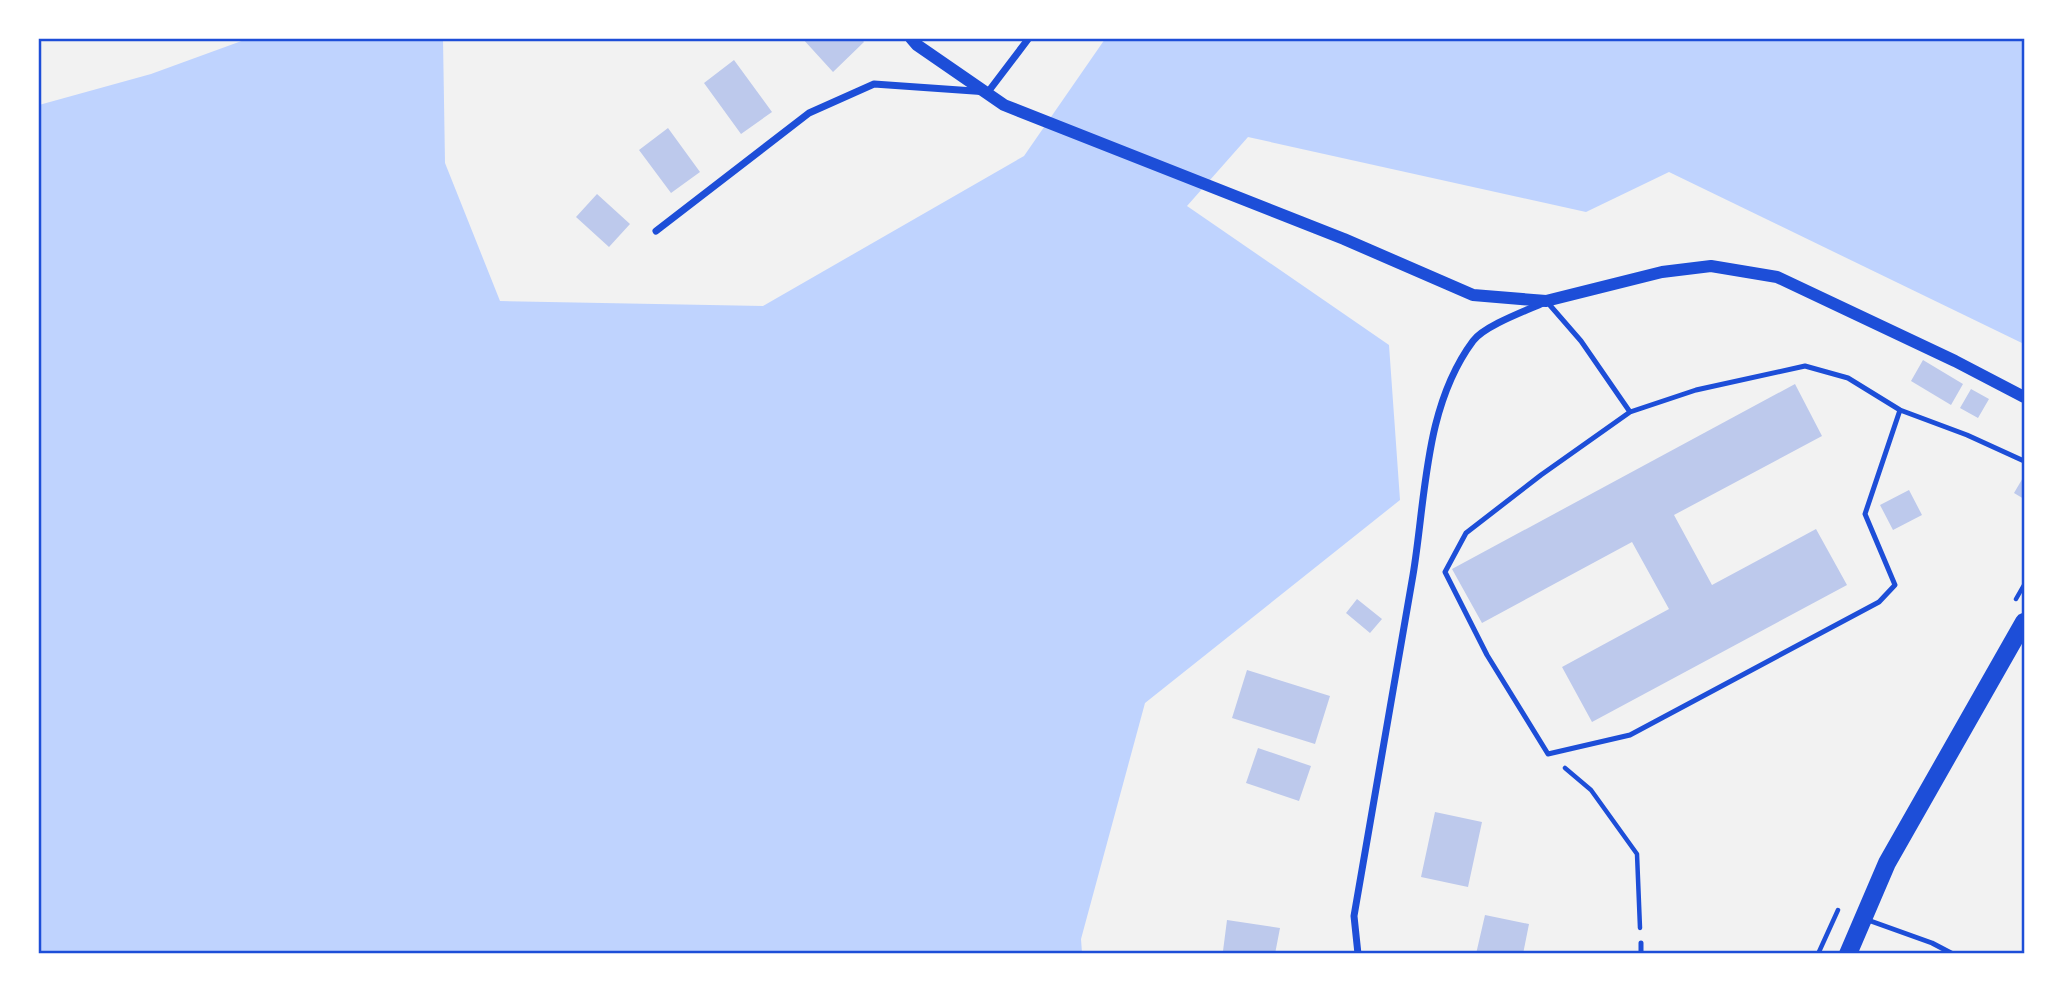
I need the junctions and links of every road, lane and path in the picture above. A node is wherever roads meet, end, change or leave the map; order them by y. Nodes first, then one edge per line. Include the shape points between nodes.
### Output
1 (911, 38) edge
2 (1029, 38) edge
3 (988, 92) junction
4 (656, 231) dead end
5 (1546, 301) junction
6 (2025, 397) edge
7 (1900, 410) junction
8 (1630, 412) junction
9 (2025, 461) edge
10 (2025, 622) edge
11 (1548, 754) junction
12 (1862, 918) junction
13 (1641, 943) joint
14 (1358, 954) edge
15 (1641, 954) edge
16 (1848, 954) edge
17 (1953, 954) edge

1 - 3 street
2 - 3 street
3 - 4 street via 874,84 809,113
3 - 5 street via 1004,105 1037,119 1344,239 1473,295
5 - 6 street via 1661,272 1711,266 1777,277
5 - 8 lane via 1581,341
5 - 14 street via 1475,338 1457,365 1434,428 1354,916
7 - 8 lane via 1848,378 1805,366 1696,390
7 - 9 lane
7 - 11 lane via 1865,514 1895,584 1879,603 1630,736
8 - 11 lane via 1466,533 1445,572 1487,655
10 - 12 main road via 1887,863
11 - 13 path via 1591,790 1637,854
12 - 16 main road
12 - 17 lane
13 - 15 lane

